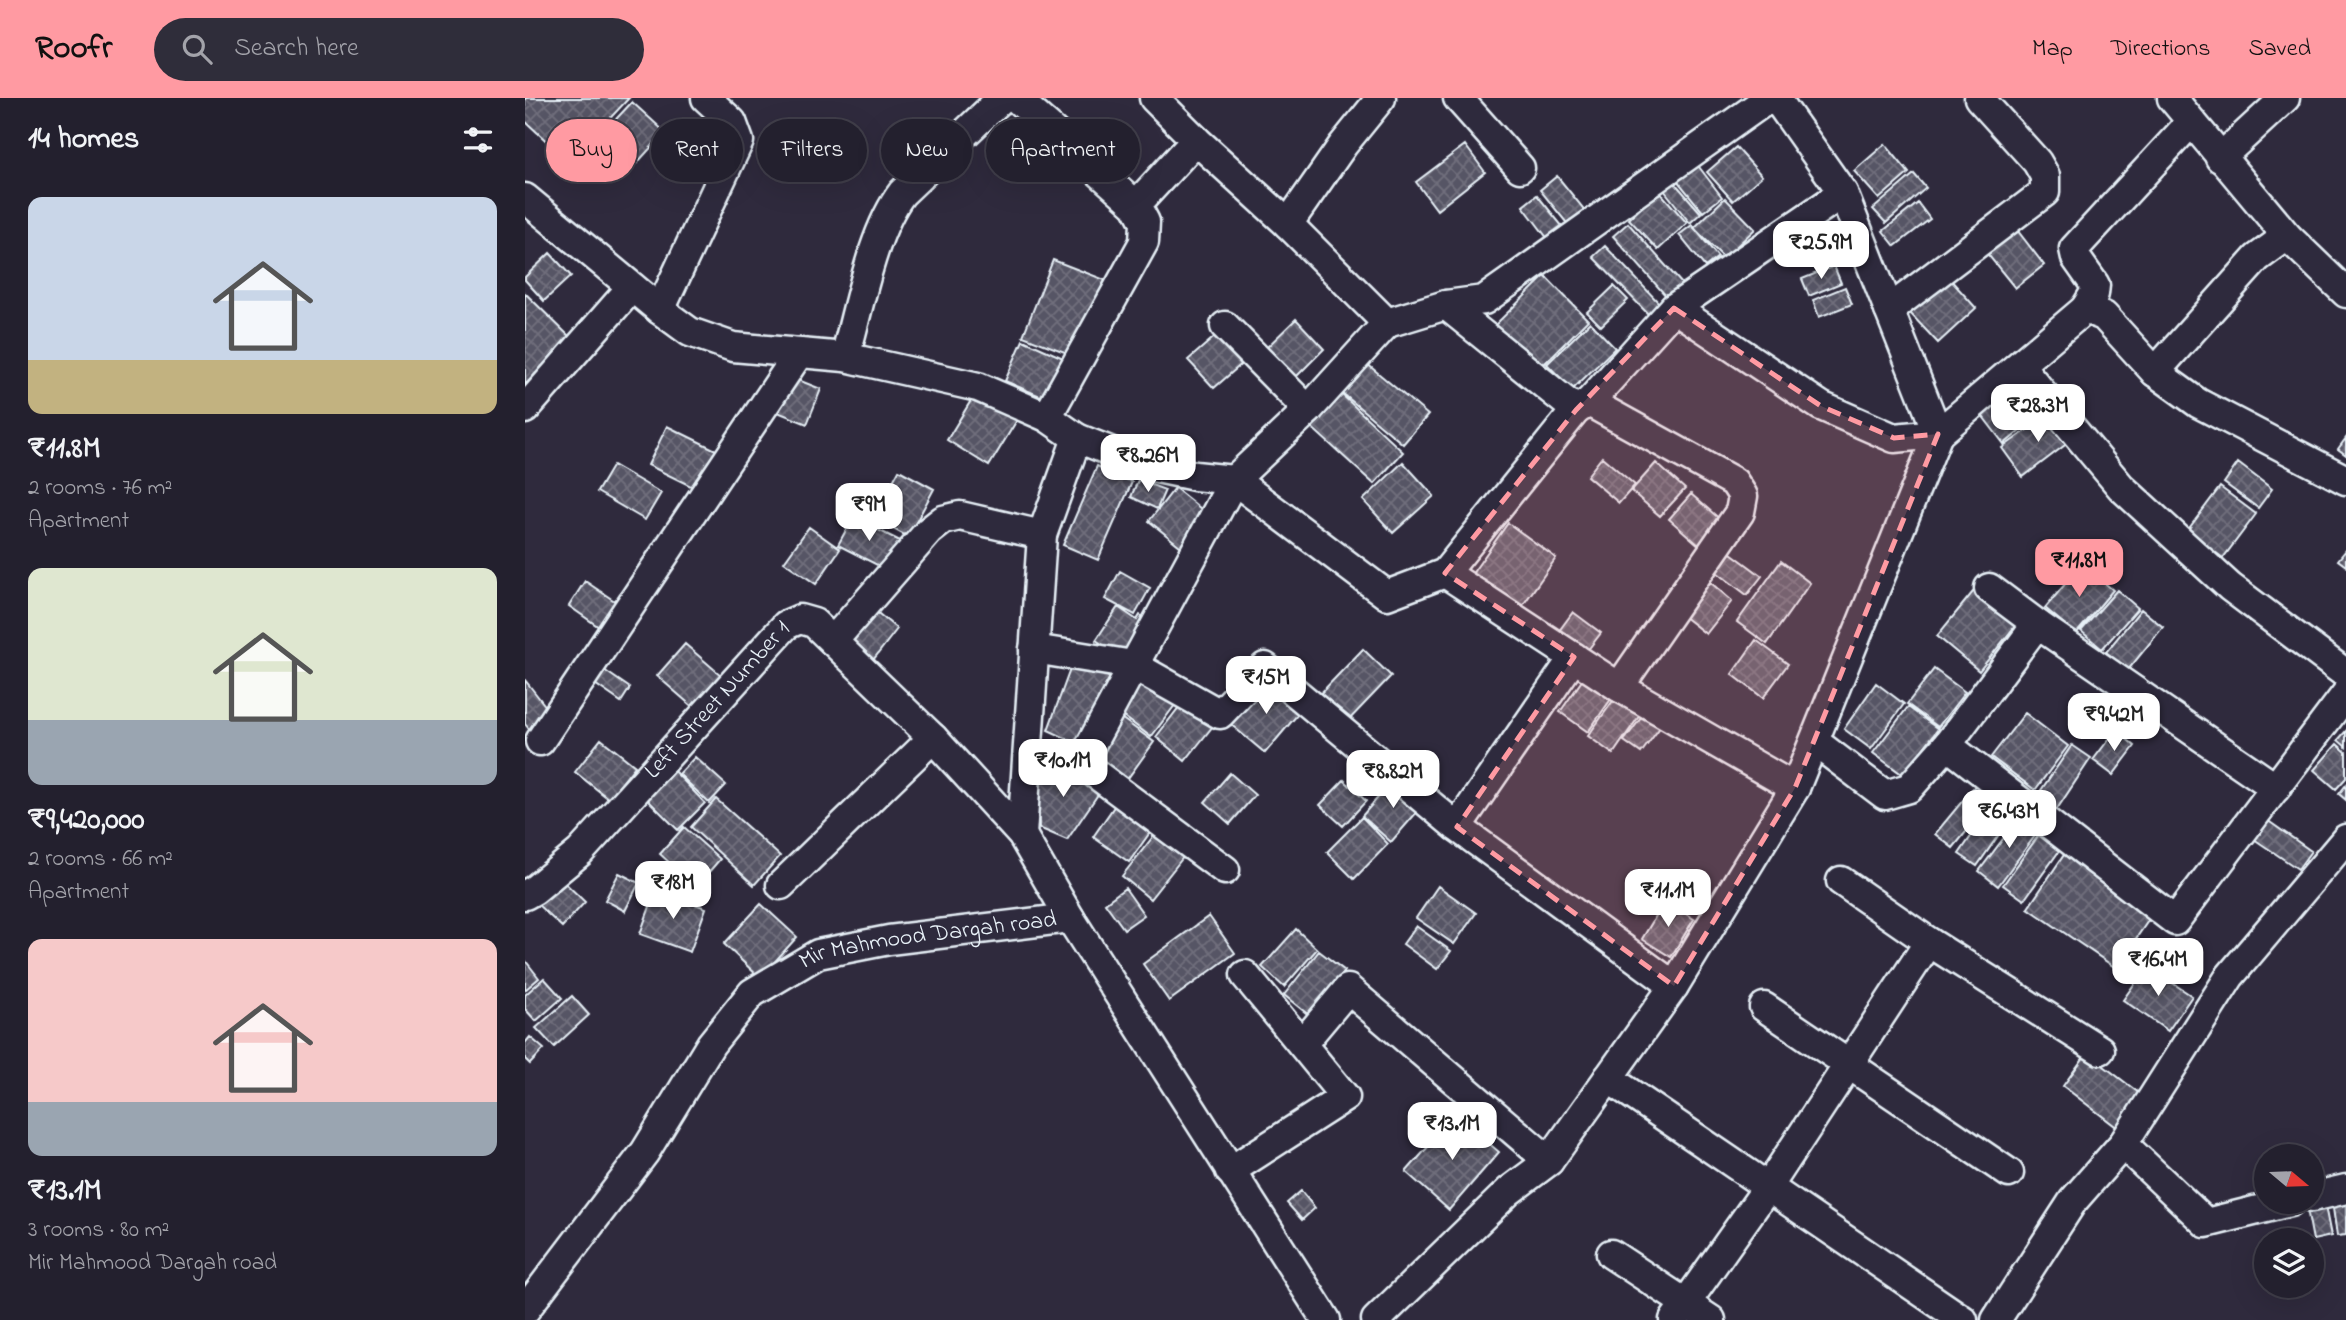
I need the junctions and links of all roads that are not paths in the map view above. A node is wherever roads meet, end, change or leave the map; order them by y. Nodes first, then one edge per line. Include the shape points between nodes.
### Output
1 (705, 98) edge
2 (1002, 98) edge
3 (1016, 98) edge
4 (1154, 98) edge
5 (1381, 98) edge
6 (1458, 98) edge
7 (1769, 98) edge
8 (1776, 98) edge
9 (1979, 98) edge
10 (2172, 98) edge
11 (2285, 98) edge
12 (2191, 122) junction
13 (1196, 140) junction
14 (2220, 158) junction
15 (1520, 168) dead end
16 (1843, 193) junction
17 (525, 198) edge
18 (1136, 205) junction
19 (1288, 224) junction
20 (2287, 236) junction
21 (632, 287) junction
22 (2346, 293) edge
23 (1446, 305) junction
24 (1674, 308) junction
25 (2085, 309) junction
26 (660, 310) junction
27 (1889, 310) junction
28 (1387, 323) junction
29 (1225, 326) dead end
30 (799, 353) junction
31 (845, 356) junction
32 (2020, 366) junction
33 (2155, 372) junction
34 (1582, 406) junction
35 (525, 409) edge
36 (1308, 410) junction
37 (1047, 416) junction
38 (1938, 433) junction
39 (1077, 438) junction
40 (1234, 480) junction
41 (2346, 480) edge
42 (1042, 535) junction
43 (1445, 572) junction
44 (1989, 588) dead end
45 (2037, 624) junction
46 (833, 641) junction
47 (1034, 649) junction
48 (1574, 657) junction
49 (1133, 665) junction
50 (2346, 674) edge
51 (1619, 687) junction
52 (2346, 695) edge
53 (933, 738) junction
54 (540, 741) dead end
55 (1815, 741) junction
56 (1947, 745) junction
57 (1795, 788) junction
58 (2276, 788) junction
59 (1457, 827) junction
60 (1022, 835) junction
61 (2346, 839) edge
62 (1225, 870) dead end
63 (1842, 881) dead end
64 (781, 886) dead end
65 (528, 888) edge
66 (1070, 918) junction
67 (1929, 942) junction
68 (1245, 975) dead end
69 (1674, 986) junction
70 (1764, 1006) dead end
71 (1301, 1044) junction
72 (2100, 1050) dead end
73 (1849, 1065) junction
74 (1608, 1078) junction
75 (2123, 1144) junction
76 (1549, 1161) junction
77 (1230, 1171) junction
78 (2009, 1174) dead end
79 (1769, 1187) junction
80 (2346, 1189) edge
81 (2324, 1194) edge
82 (2254, 1211) edge
83 (1611, 1254) dead end
84 (525, 1310) edge
85 (1679, 1311) edge
86 (1326, 1320) edge
87 (1376, 1320) edge
88 (1711, 1320) edge
89 (1963, 1320) edge
90 (1996, 1320) edge

1 - 26 street via 732,122 739,141
2 - 31 street via 891,208 881,228
3 - 18 street
4 - 13 street
5 - 19 street
6 - 15 street
7 - 23 street via 1484,300
8 - 16 street
9 - 27 street via 2037,162 2045,176 2045,192
10 - 12 street
11 - 14 street
12 - 14 street
12 - 25 street via 2074,249 2095,285
13 - 18 street
13 - 19 street
14 - 20 street
16 - 24 street
16 - 27 street
17 - 21 street
18 - 37 street via 1145,222 1145,242
19 - 28 street
20 - 22 street
20 - 33 street via 2257,258
21 - 26 street
21 - 35 street
23 - 28 street
23 - 34 street
24 - 34 street
24 - 38 street via 1821,406 1894,438
25 - 32 street
25 - 33 street via 2104,316
26 - 30 street via 690,332 733,347
27 - 38 street
28 - 36 street
29 - 36 street
30 - 31 street
30 - 54 street
31 - 37 street via 978,387
32 - 38 street
32 - 50 street via 2121,487 2230,587
33 - 41 street via 2198,403
34 - 43 street
34 - 51 street via 1734,482 1743,496 1740,512
36 - 40 street
37 - 39 street
38 - 55 street
39 - 40 street via 1148,466
39 - 42 street
40 - 43 street via 1387,595
40 - 49 street
42 - 46 street via 960,516 943,520
42 - 47 street
43 - 48 street
44 - 45 street
45 - 56 street
45 - 58 street
46 - 53 street, Left Street Number 1
46 - 65 street, Left Street Number 1 via 814,623 800,618 786,625 580,852
47 - 49 street
47 - 60 street
48 - 51 street
48 - 59 street
49 - 59 street via 1220,714 1265,667
49 - 62 street via 1081,763
51 - 57 street
52 - 58 street
53 - 60 street, Left Street Number 1
53 - 64 street
55 - 56 street via 1885,795 1909,788
55 - 57 street
56 - 58 street via 2175,921
57 - 69 street
59 - 69 street
60 - 66 street, Left Street Number 1
61 - 75 street via 2230,976
63 - 67 street
66 - 77 street, Mir Mahmood Dargah road
66 - 84 street, Mir Mahmood Dargah road via 889,940 818,954 752,993 711,1044 645,1152
67 - 72 street
67 - 73 street
68 - 71 street
69 - 74 street
70 - 73 street
71 - 76 street via 1348,989
71 - 77 street via 1345,1097
73 - 78 street
73 - 79 street
74 - 76 street
74 - 79 street
75 - 82 street via 2206,1223
75 - 90 street via 2073,1201
76 - 87 street via 1509,1191
77 - 86 street, Mir Mahmood Dargah road
79 - 85 street
79 - 89 street
80 - 81 street
83 - 85 street
85 - 88 street

